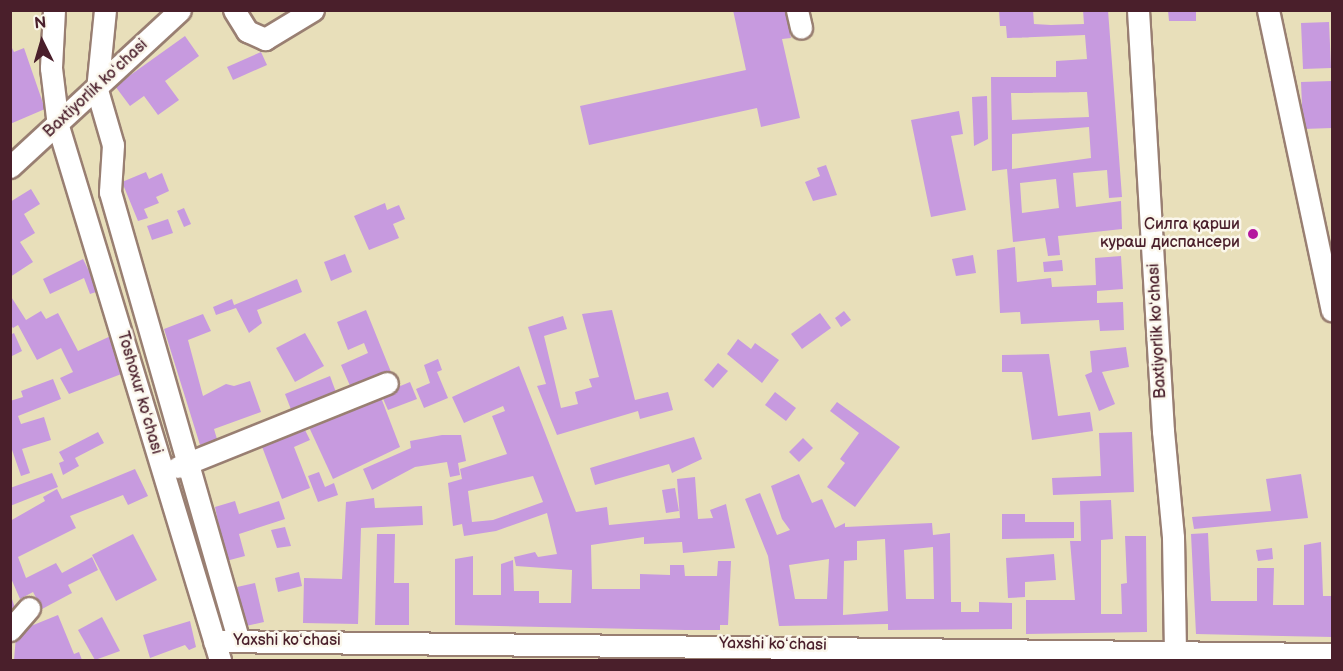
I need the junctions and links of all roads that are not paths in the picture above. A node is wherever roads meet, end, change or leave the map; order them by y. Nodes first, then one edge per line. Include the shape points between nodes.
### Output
1 (54, 10) edge
2 (105, 10) edge
3 (180, 10) edge
4 (234, 10) edge
5 (312, 10) edge
6 (1138, 10) edge
7 (1268, 10) edge
8 (97, 90) junction
9 (58, 126) junction
10 (10, 167) edge
11 (1332, 310) edge
12 (160, 361) junction
13 (133, 372) junction
14 (387, 383) dead end
15 (190, 462) junction
16 (163, 473) junction
17 (29, 608) dead end
18 (10, 630) edge
19 (239, 641) junction
20 (217, 651) edge
21 (1175, 651) junction
22 (1332, 654) edge
23 (992, 655) edge

1 - 9 street, Toshoxur koʻchasi via 51,68
2 - 8 street
3 - 8 street, Baxtiyorlik koʻchasi
4 - 5 street via 247,31 265,39
6 - 21 street, Baxtiyorlik koʻchasi via 1162,431 1173,537
7 - 11 street
8 - 9 street, Baxtiyorlik koʻchasi
8 - 12 street via 112,145 110,192
9 - 10 street, Baxtiyorlik koʻchasi
9 - 13 street, Toshoxur koʻchasi
12 - 13 street
12 - 15 street
13 - 16 street, Toshoxur koʻchasi
14 - 15 street
15 - 16 street
15 - 19 street
16 - 20 street, Toshoxur koʻchasi
17 - 18 street
19 - 20 street, Yaxshi koʻchasi
19 - 23 street, Yaxshi koʻchasi
21 - 22 street, Yaxshi koʻchasi
21 - 23 street, Yaxshi koʻchasi

